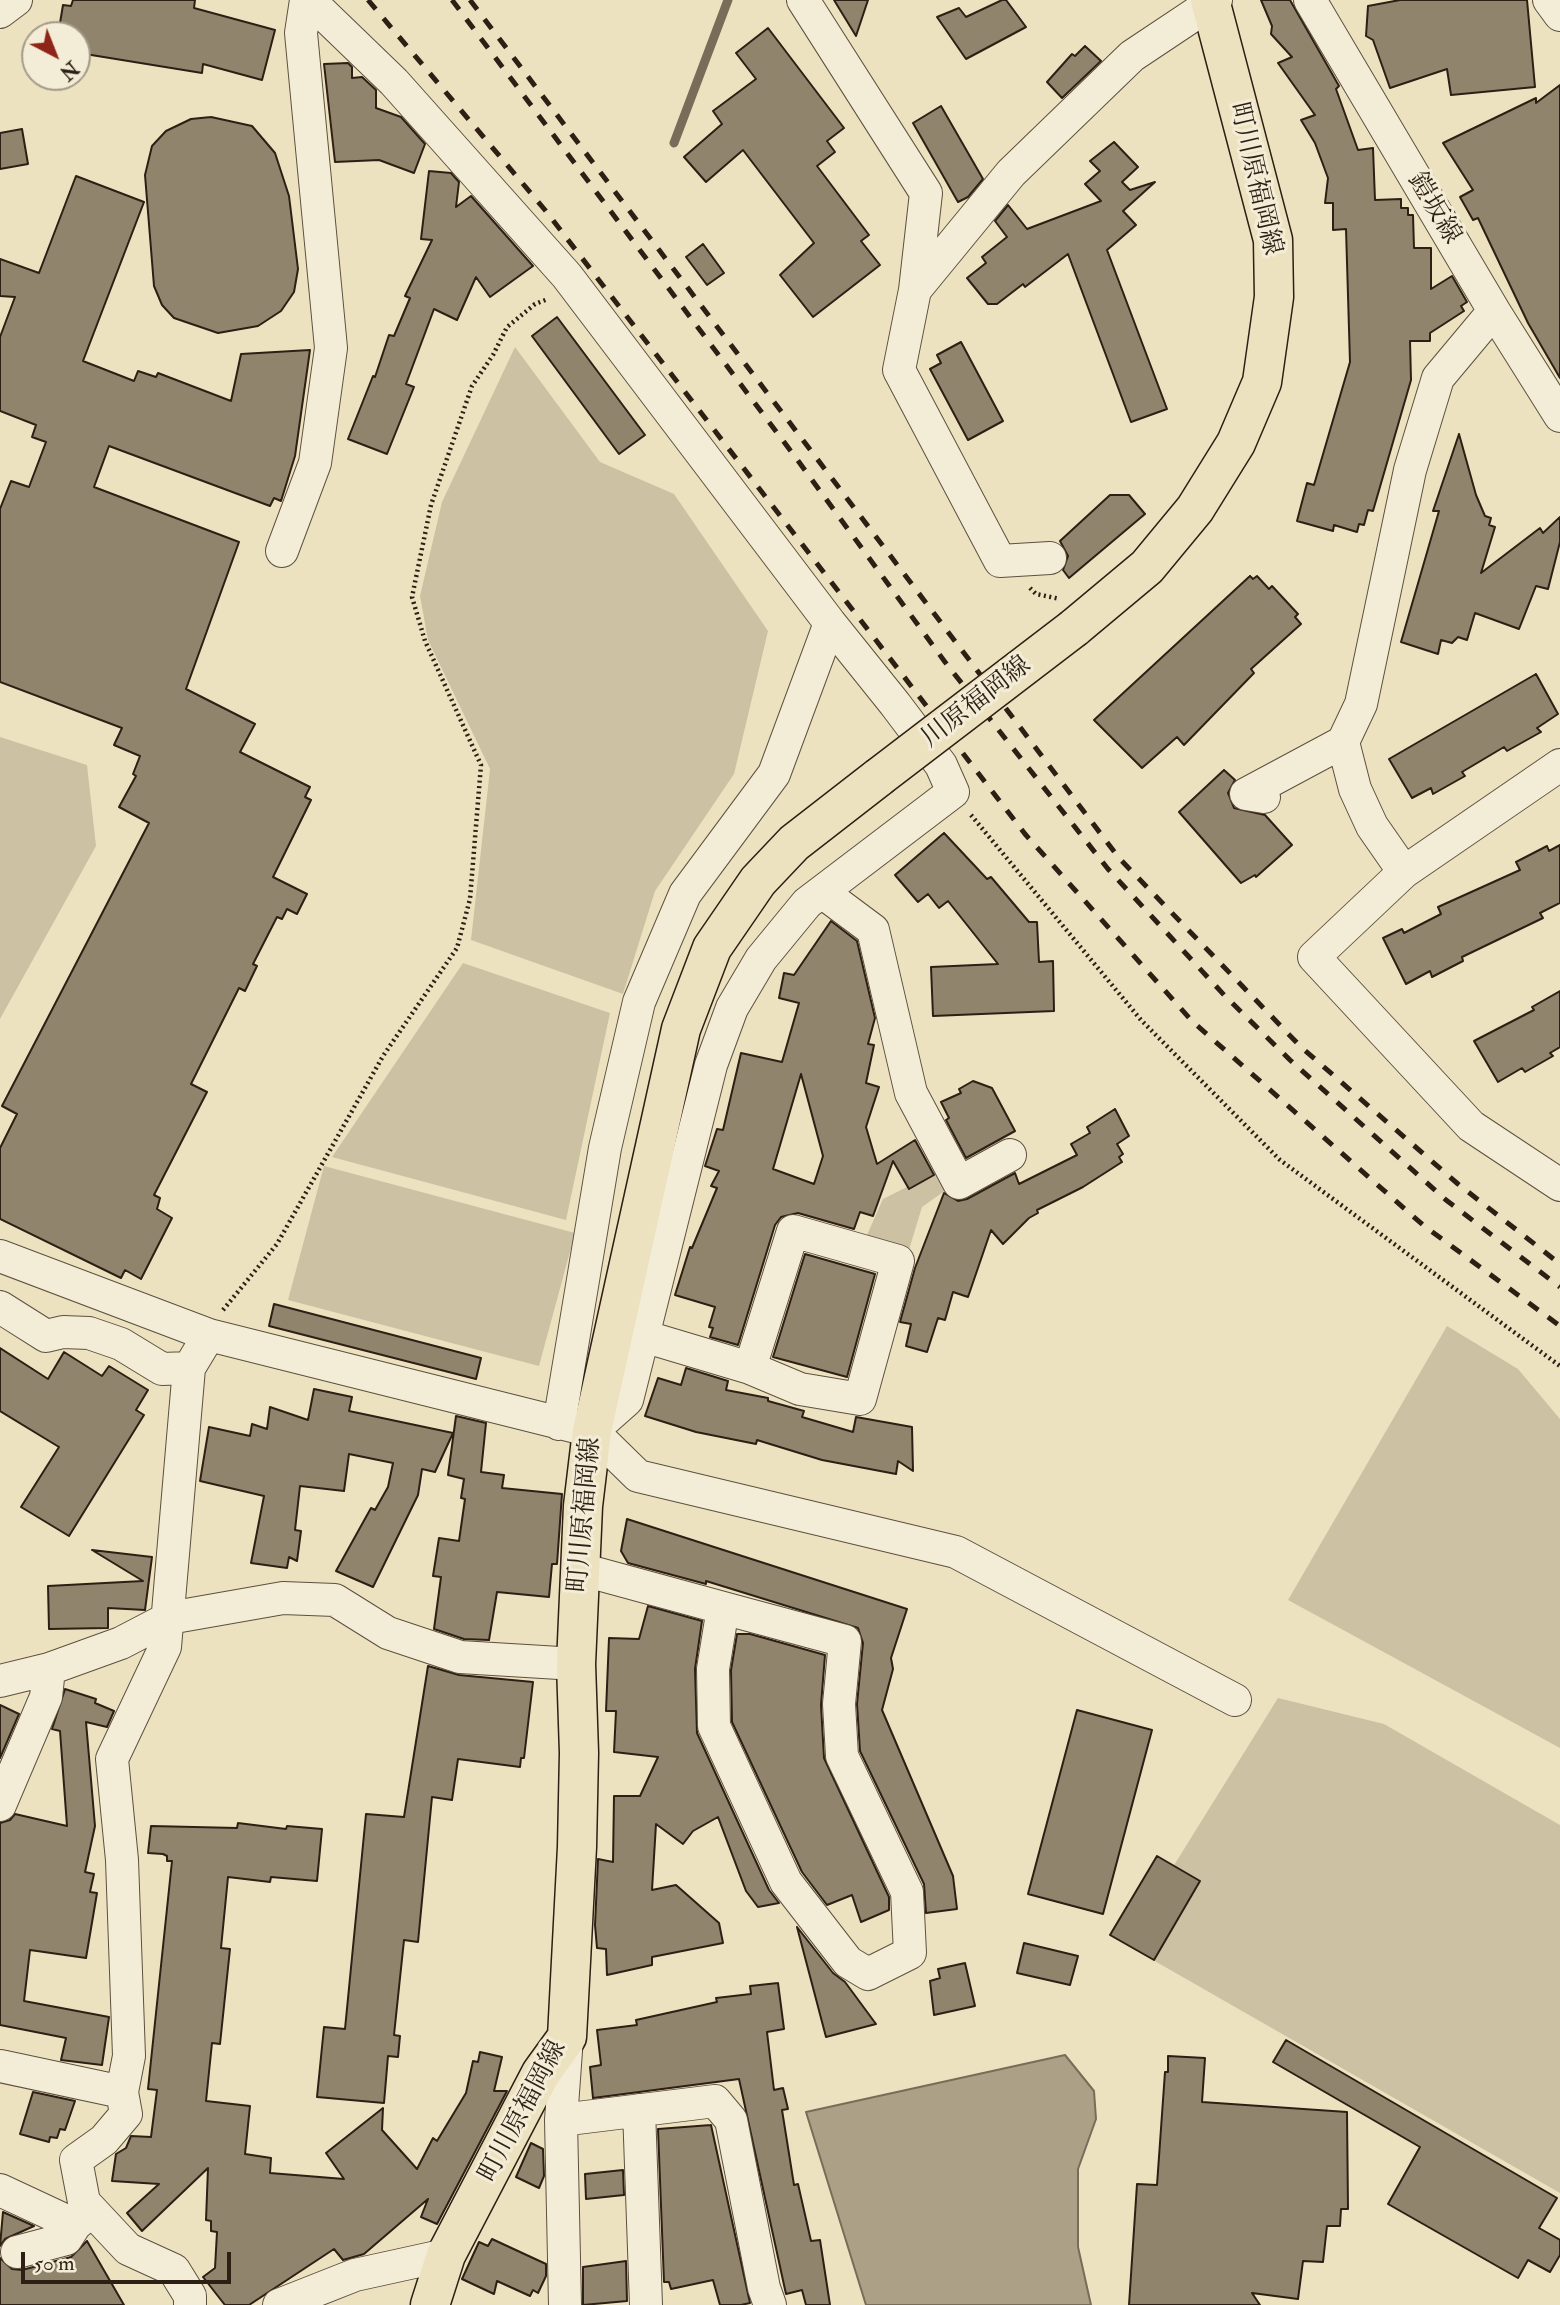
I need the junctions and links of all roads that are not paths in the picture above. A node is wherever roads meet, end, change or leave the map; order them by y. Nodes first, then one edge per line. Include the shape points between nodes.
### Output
1 (16, 0) edge
2 (308, 0) edge
3 (803, 0) edge
4 (1310, 0) edge
5 (1549, 0) edge
6 (1212, 2) edge
7 (0, 12) edge
8 (1560, 15) edge
9 (915, 290) junction
10 (1494, 311) junction
11 (1560, 416) edge
12 (282, 551) dead end
13 (1050, 558) dead end
14 (830, 624) junction
15 (1074, 628) joint
16 (1343, 742) junction
17 (1560, 765) edge
18 (879, 777) joint
19 (1264, 797) dead end
20 (1404, 872) junction
21 (822, 892) junction
22 (1010, 1155) dead end
23 (1560, 1185) edge
24 (0, 1256) edge
25 (0, 1307) edge
26 (209, 1335) junction
27 (643, 1336) junction
28 (188, 1368) junction
29 (750, 1368) junction
30 (575, 1427) junction
31 (580, 1569) junction
32 (723, 1608) junction
33 (169, 1618) junction
34 (576, 1664) junction
35 (49, 1669) junction
36 (0, 1681) edge
37 (1235, 1700) dead end
38 (0, 1805) edge
39 (567, 2037) junction
40 (0, 2066) edge
41 (122, 2092) junction
42 (639, 2110) junction
43 (561, 2120) junction
44 (0, 2190) edge
45 (84, 2218) junction
46 (17, 2252) dead end
47 (446, 2255) junction
48 (190, 2305) edge
49 (279, 2305) edge
50 (430, 2305) edge
51 (565, 2305) edge
52 (646, 2305) edge
53 (770, 2305) edge

1 - 7 street
2 - 12 street via 301,33 331,348 314,463
2 - 14 street via 394,82 575,288
3 - 9 street via 926,193
4 - 10 street, 鎧坂線
5 - 8 street
6 - 9 street via 1132,56 1011,173
6 - 15 main road, 町川原福岡線 via 1273,240 1274,297 1262,382 1236,443 1195,509 1147,567
9 - 13 street via 899,370 1000,561
10 - 11 street, 鎧坂線
10 - 16 street via 1438,378 1410,470 1362,704
14 - 21 street via 941,765 953,792
14 - 30 street via 774,774 685,894 639,1002 605,1148
15 - 18 main road, 川原福岡線, bridge
16 - 19 street via 1247,794
16 - 20 street via 1355,789 1372,826
17 - 20 street
18 - 30 main road, 町川原福岡線 via 794,843 758,881 712,948 681,1030
20 - 23 street via 1314,957 1471,1126
21 - 22 street via 873,930 911,1093 959,1183
21 - 27 street via 807,903 761,960 732,1008 710,1065
24 - 26 street
25 - 28 street via 46,1336 89,1334 121,1344 162,1370
26 - 28 street
26 - 30 street
27 - 29 street
27 - 30 street via 627,1400
28 - 33 street
29 - 29 street via 800,1389 860,1399 898,1261 793,1231
30 - 31 main road, 町川原福岡線 via 583,1506
30 - 37 street via 638,1476 956,1552
31 - 32 street
31 - 34 main road, 町川原福岡線
32 - 32 street via 845,1641 839,1704 842,1756 907,1892 910,1954 868,1974 848,1962 786,1882 714,1726 713,1669
33 - 34 street via 283,1598 335,1600 388,1633 460,1657
33 - 35 street via 121,1643
33 - 41 street via 165,1647 112,1759 122,1860 129,2056
34 - 39 main road, 町川原福岡線 via 577,1847
35 - 36 street
35 - 38 street via 46,1697
39 - 43 street
39 - 47 main road, 町川原福岡線 via 541,2073
40 - 41 street
41 - 45 street via 126,2114 104,2140 76,2160
42 - 43 street
42 - 52 street
42 - 53 street via 715,2101 731,2120
43 - 51 street
44 - 45 street
45 - 46 street via 66,2239
45 - 48 street via 128,2249 174,2270 190,2296
47 - 49 street via 355,2275
47 - 50 main road, 町川原福岡線

